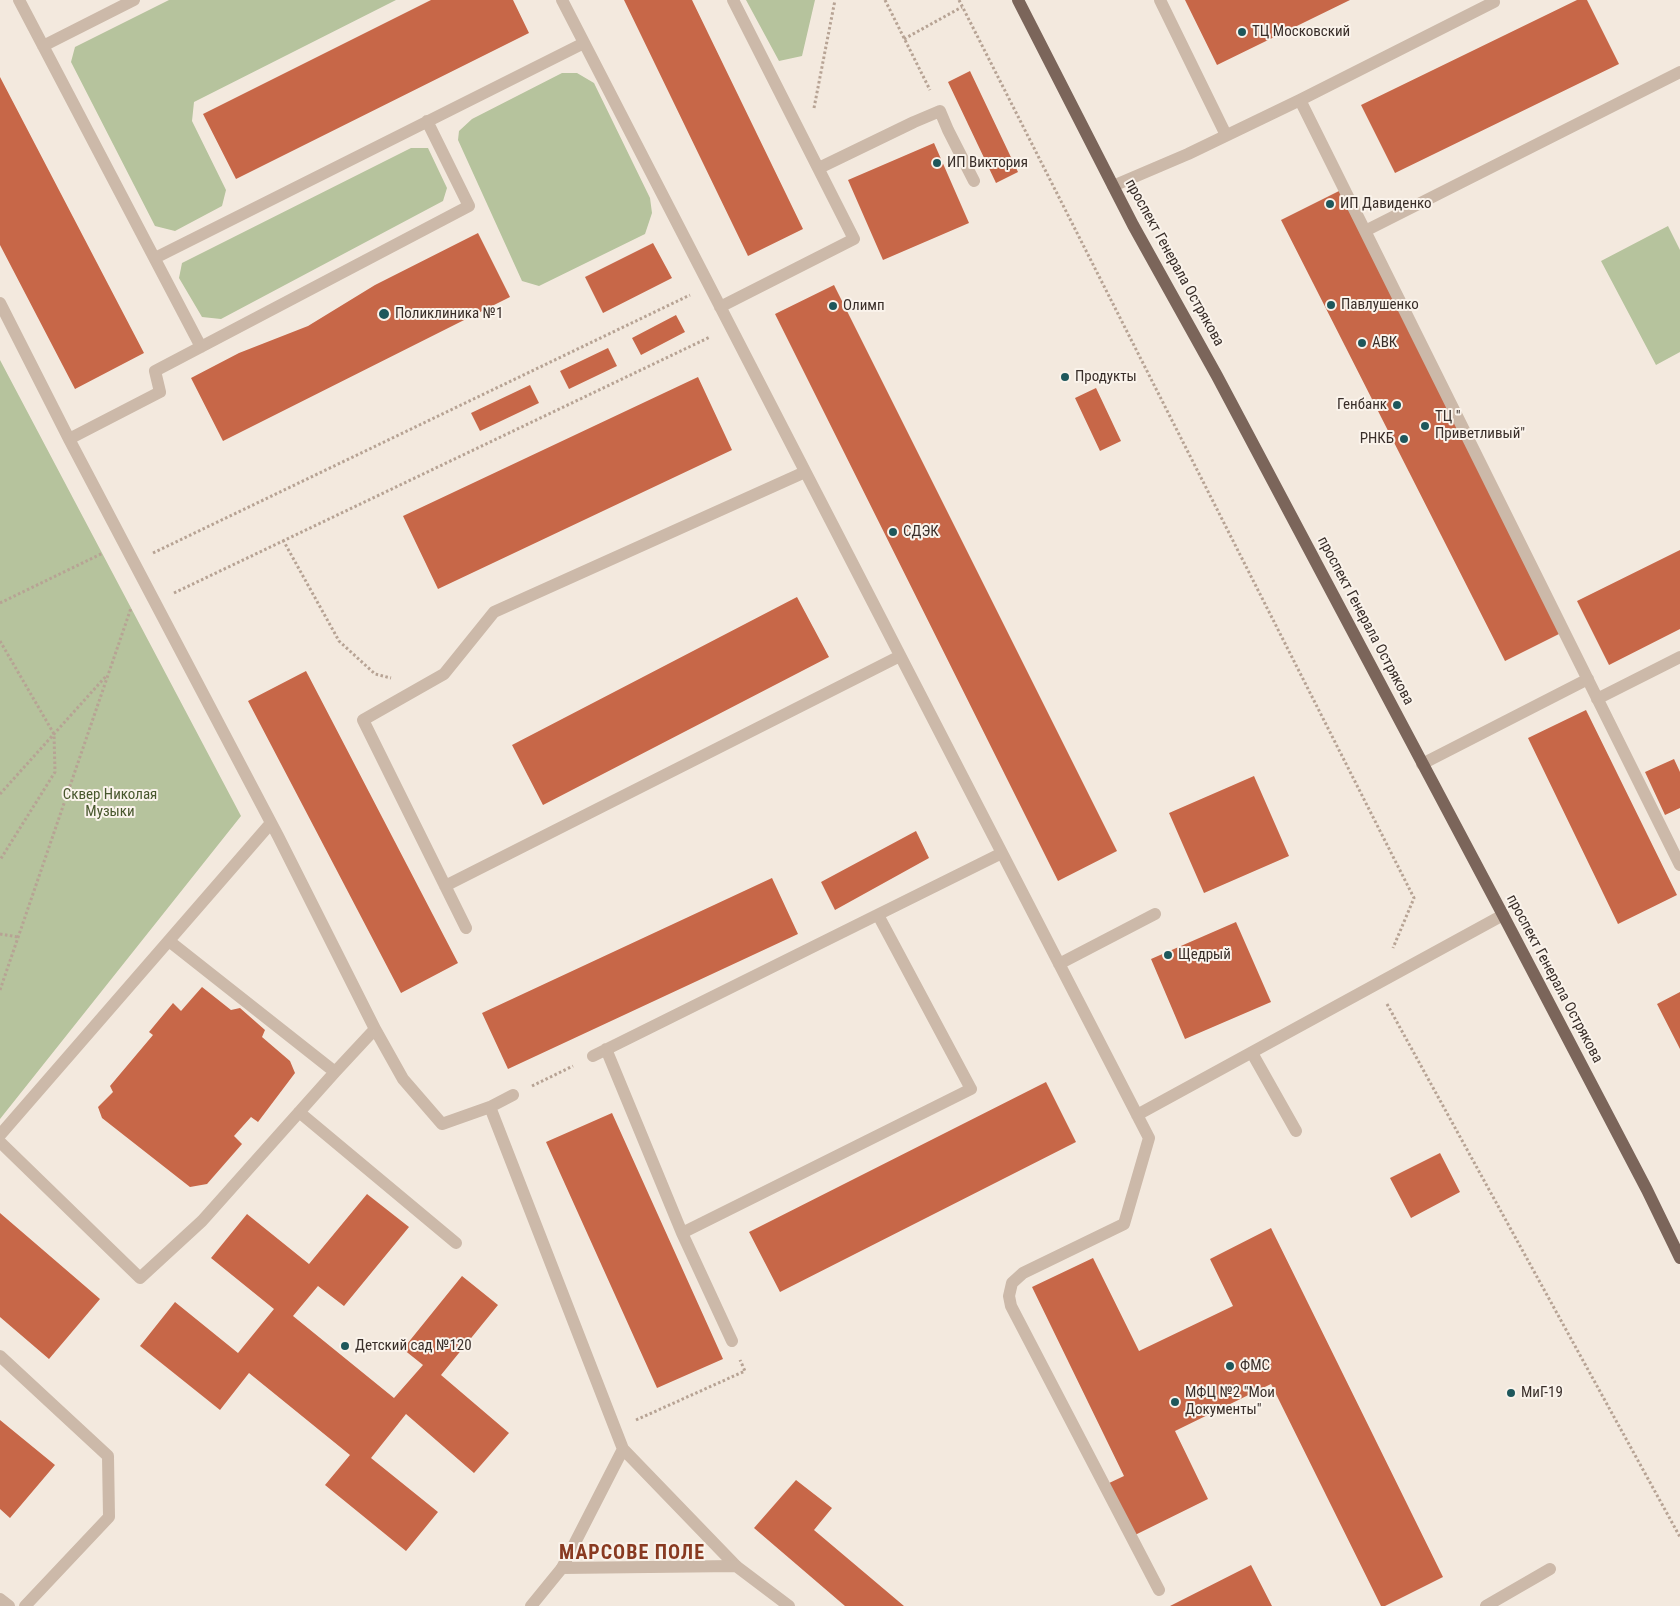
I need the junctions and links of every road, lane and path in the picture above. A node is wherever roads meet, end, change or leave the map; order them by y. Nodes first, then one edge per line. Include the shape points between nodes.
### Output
1 (19, 0) edge
2 (134, 0) edge
3 (562, 0) edge
4 (733, 0) edge
5 (835, 0) edge
6 (885, 0) edge
7 (958, 0) edge
8 (1018, 0) edge
9 (1160, 0) edge
10 (1495, 1) edge
11 (962, 7) junction
12 (904, 39) junction
13 (584, 43) junction
14 (43, 46) junction
15 (1680, 72) edge
16 (1300, 100) junction
17 (940, 111) junction
18 (427, 121) junction
19 (1226, 135) junction
20 (807, 145) junction
21 (819, 168) junction
22 (974, 181) dead end
23 (1113, 186) junction
24 (1365, 231) junction
25 (155, 258) junction
26 (709, 286) junction
27 (0, 304) edge
28 (720, 307) junction
29 (730, 327) junction
30 (201, 347) junction
31 (69, 439) junction
32 (805, 472) junction
33 (283, 540) junction
34 (124, 543) junction
35 (134, 562) junction
36 (142, 576) junction
37 (154, 602) junction
38 (0, 603) edge
39 (0, 642) edge
40 (900, 656) junction
41 (1680, 657) edge
42 (108, 674) junction
43 (1588, 679) junction
44 (420, 687) junction
45 (1597, 699) junction
46 (54, 734) junction
47 (1422, 764) junction
48 (0, 794) edge
49 (271, 823) junction
50 (1002, 853) junction
51 (0, 860) edge
52 (1680, 866) edge
53 (445, 886) junction
54 (1155, 914) dead end
55 (878, 915) junction
56 (1503, 916) junction
57 (466, 928) dead end
58 (0, 934) edge
59 (18, 937) junction
60 (169, 941) junction
61 (1392, 950) dead end
62 (1059, 964) junction
63 (1377, 985) junction
64 (0, 990) edge
65 (374, 1029) junction
66 (606, 1049) junction
67 (1252, 1053) junction
68 (593, 1056) joint
69 (334, 1072) junction
70 (513, 1095) joint
71 (490, 1107) junction
72 (299, 1112) junction
73 (1137, 1115) junction
74 (1296, 1131) dead end
75 (0, 1135) edge
76 (0, 1142) edge
77 (682, 1233) junction
78 (456, 1243) dead end
79 (1680, 1258) edge
80 (732, 1341) joint
81 (0, 1356) edge
82 (616, 1430) junction
83 (623, 1449) junction
84 (1680, 1537) edge
85 (736, 1566) junction
86 (562, 1568) junction
87 (1550, 1569) dead end
88 (1159, 1590) dead end
89 (0, 1599) edge
90 (9, 1606) edge
91 (25, 1606) edge
92 (531, 1606) edge
93 (789, 1606) edge
94 (1486, 1606) edge

1 - 14 street
2 - 14 street
3 - 13 street
4 - 20 street
5 - 20 path
6 - 12 path
7 - 11 path
8 - 23 main road, проспект Генерала Острякова
9 - 19 street
10 - 16 street
11 - 12 path
11 - 61 path via 1414,898
12 - 17 path
13 - 18 street
13 - 26 street
14 - 25 street
15 - 24 street
16 - 19 street
16 - 24 street
17 - 21 street
17 - 22 street
18 - 25 street
18 - 30 street via 469,206
19 - 23 street
20 - 21 street
21 - 28 street via 854,239
23 - 47 main road, проспект Генерала Острякова
24 - 43 street
25 - 30 street
26 - 28 street
26 - 35 path
27 - 31 street
28 - 29 street
29 - 32 street
29 - 33 path
30 - 31 street via 155,371 160,392
31 - 34 street
32 - 40 street
32 - 44 street via 494,612 444,674
33 - 37 path
33 - 44 path via 339,641 375,674
34 - 35 street
34 - 38 path
35 - 36 street
36 - 37 street
36 - 42 path
37 - 49 street
39 - 46 path
40 - 50 street
40 - 53 street
41 - 45 street
42 - 46 path
42 - 59 path
43 - 45 street
43 - 47 street
44 - 53 street via 363,720
45 - 52 street
46 - 48 path
46 - 51 path via 55,772
47 - 56 main road, проспект Генерала Острякова
49 - 60 street
49 - 65 street
50 - 55 street
50 - 62 street
53 - 57 street
54 - 62 street
55 - 66 street
55 - 77 street via 971,1089
56 - 63 street
56 - 79 main road, проспект Генерала Острякова
58 - 59 path
59 - 64 path
60 - 69 street
60 - 75 street
62 - 73 street
63 - 67 street
63 - 84 path
65 - 69 street
65 - 71 street via 403,1079 442,1124
66 - 68 street
66 - 77 street
67 - 73 street
67 - 74 street
68 - 70 path
69 - 72 street
70 - 71 street
71 - 82 street
72 - 76 street via 202,1221 140,1278
72 - 78 street
73 - 88 street via 1149,1138 1124,1224 1023,1273 1012,1283 1009,1296 1011,1306
77 - 80 street
80 - 82 path via 745,1370
81 - 91 street via 108,1456 109,1517
82 - 83 street
83 - 85 street
83 - 86 street
85 - 86 street
85 - 93 street
86 - 92 street
87 - 94 street
89 - 90 street

